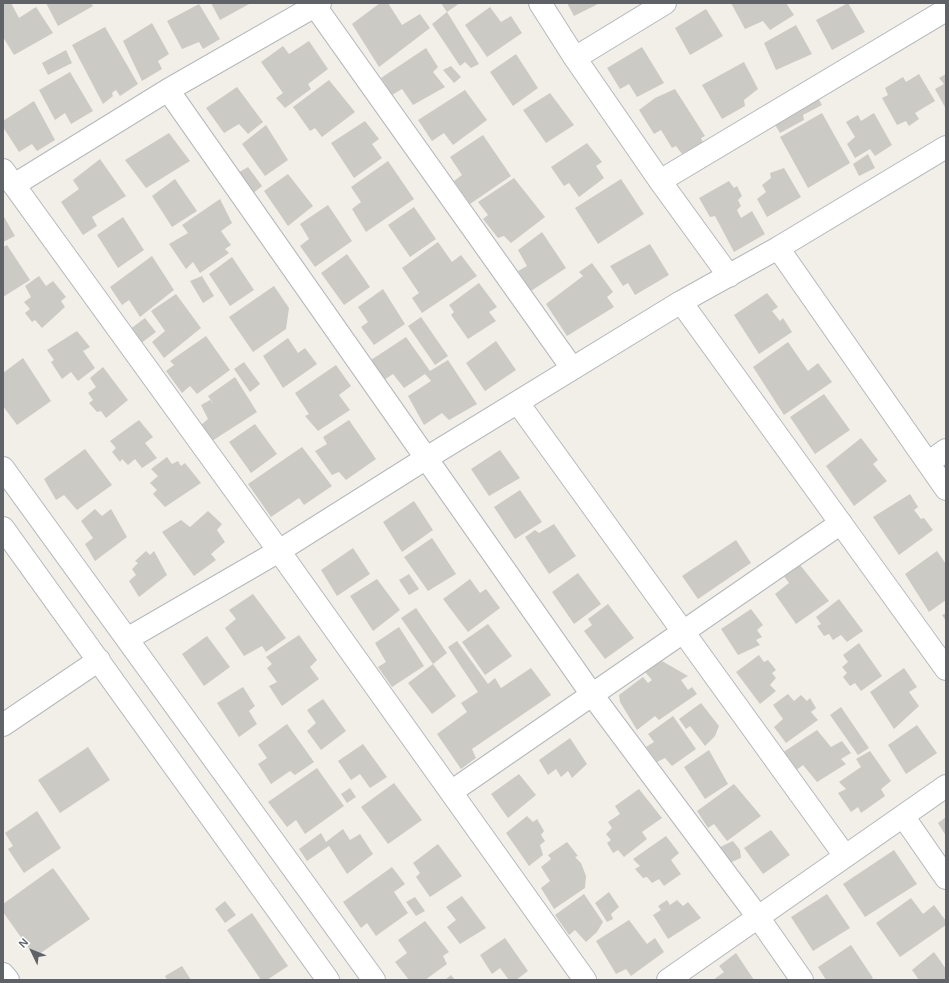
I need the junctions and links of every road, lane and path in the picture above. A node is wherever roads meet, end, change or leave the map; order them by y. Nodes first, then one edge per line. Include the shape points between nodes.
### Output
1 (540, 3) edge
2 (665, 3) edge
3 (317, 4) edge
4 (946, 10) edge
5 (575, 58) junction
6 (168, 90) junction
7 (946, 147) edge
8 (8, 178) edge
9 (660, 181) junction
10 (778, 248) junction
11 (729, 276) junction
12 (681, 302) junction
13 (572, 368) junction
14 (518, 403) junction
15 (946, 450) edge
16 (425, 459) junction
17 (928, 463) junction
18 (3, 468) edge
19 (946, 489) edge
20 (840, 524) junction
21 (3, 528) edge
22 (279, 551) junction
23 (683, 632) junction
24 (127, 639) junction
25 (99, 660) junction
26 (946, 669) edge
27 (593, 696) junction
28 (3, 726) edge
29 (946, 786) edge
30 (451, 792) junction
31 (903, 816) junction
32 (845, 856) junction
33 (946, 878) edge
34 (758, 917) junction
35 (3, 974) edge
36 (8, 980) edge
37 (328, 980) edge
38 (374, 980) edge
39 (586, 980) edge
40 (668, 980) edge
41 (802, 980) edge

1 - 5 street
2 - 5 street
3 - 6 street
3 - 13 street
4 - 9 street
5 - 9 street
6 - 8 street
6 - 16 street
7 - 10 street
8 - 22 street
9 - 11 street
10 - 11 street
10 - 17 street
11 - 12 street
12 - 13 street
12 - 20 street
13 - 14 street
14 - 16 street
14 - 23 street
15 - 17 street
16 - 22 street
16 - 27 street
17 - 19 street
18 - 24 street
20 - 23 street
20 - 26 street
21 - 25 street
22 - 24 street
22 - 30 street
23 - 27 street
23 - 32 street
24 - 38 street
25 - 28 street
25 - 37 street
27 - 30 street
27 - 34 street
29 - 31 street
30 - 39 street
31 - 32 street
31 - 33 street
32 - 34 street
34 - 40 street
34 - 41 street
35 - 36 street

